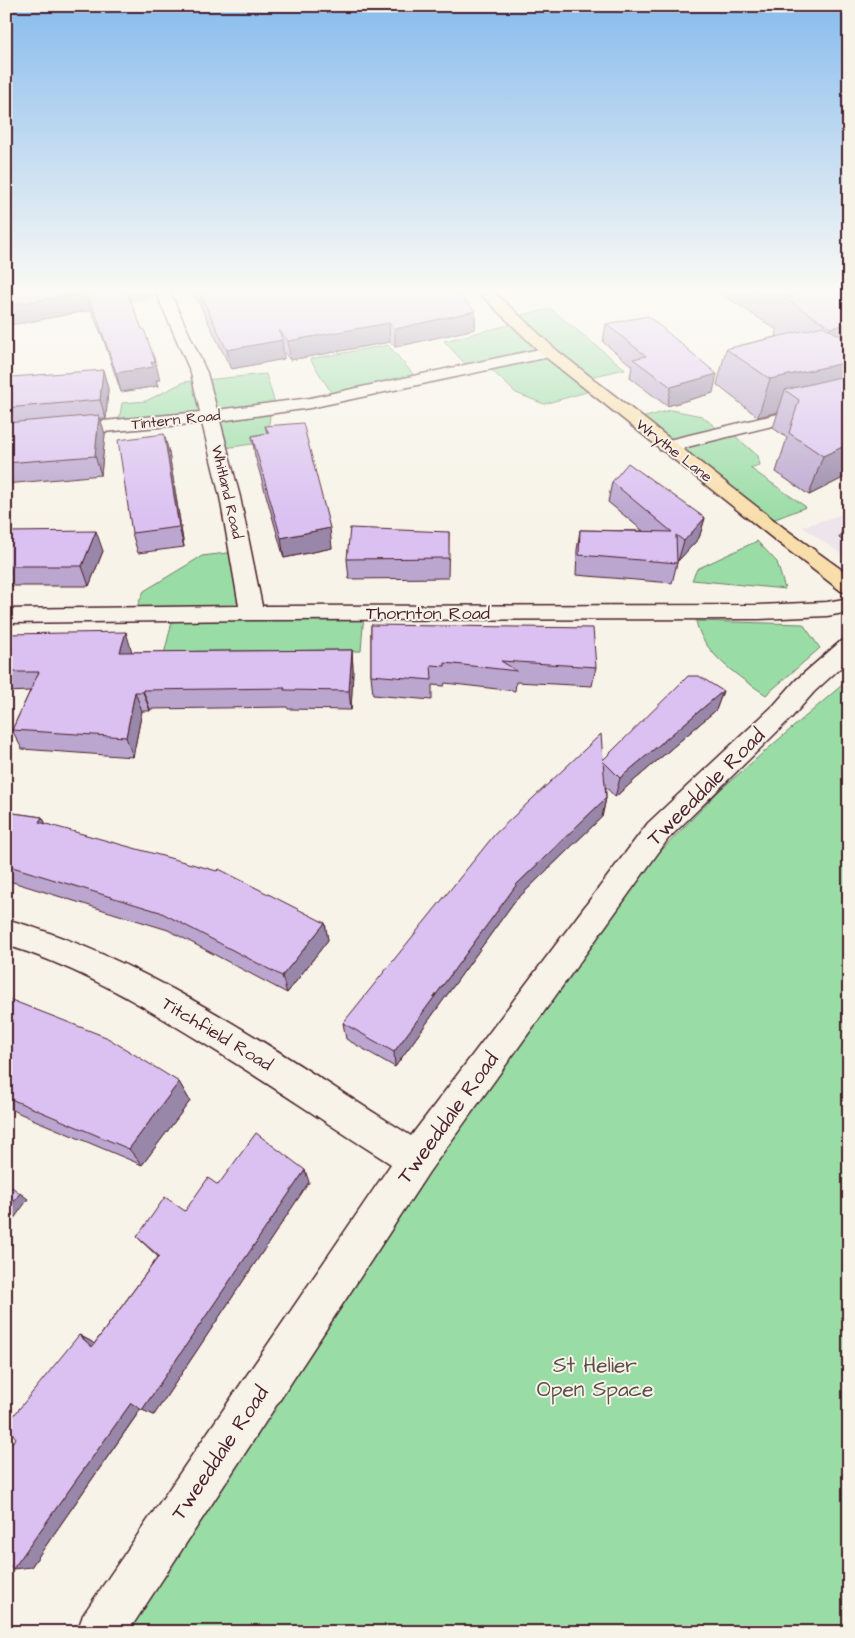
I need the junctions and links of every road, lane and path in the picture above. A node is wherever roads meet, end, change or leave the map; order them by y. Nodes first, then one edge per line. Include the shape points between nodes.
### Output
1 (196, 366) edge
2 (481, 366) edge
3 (567, 366) edge
4 (849, 402) edge
5 (209, 417) junction
6 (6, 436) edge
7 (667, 446) junction
8 (849, 586) edge
9 (849, 605) edge
10 (252, 613) junction
11 (6, 616) edge
12 (849, 648) edge
13 (6, 932) edge
14 (416, 1159) junction
15 (100, 1632) edge

1 - 5 street, Whitland Road
2 - 5 street, Tintern Road via 318,401
3 - 7 main road, Wrythe Lane
4 - 7 street
5 - 6 street, Tintern Road
5 - 10 street, Whitland Road via 230,497
7 - 8 main road, Wrythe Lane
9 - 10 street, Thornton Road via 758,612
10 - 11 street, Thornton Road
12 - 14 street, Tweeddale Road via 805,686 658,831
13 - 14 street, Titchfield Road via 115,974 218,1034
14 - 15 street, Tweeddale Road

